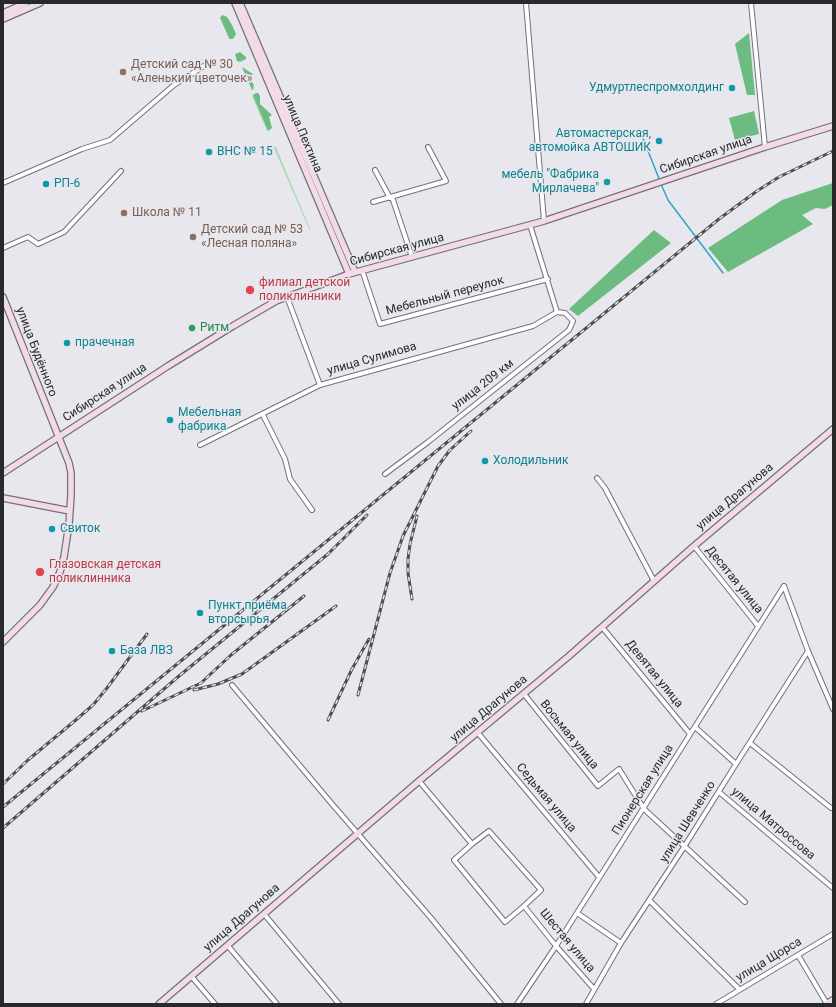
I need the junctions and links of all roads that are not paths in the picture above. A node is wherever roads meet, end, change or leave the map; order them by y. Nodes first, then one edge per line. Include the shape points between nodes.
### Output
1 (26, 3) edge
2 (40, 3) edge
3 (234, 3) edge
4 (240, 3) edge
5 (526, 3) edge
6 (751, 3) edge
7 (3, 13) edge
8 (3, 19) edge
9 (207, 64) dead end
10 (833, 126) edge
11 (428, 147) dead end
12 (766, 147) junction
13 (375, 170) dead end
14 (121, 171) dead end
15 (3, 183) edge
16 (391, 197) junction
17 (373, 202) dead end
18 (544, 221) junction
19 (530, 225) junction
20 (3, 248) edge
21 (412, 257) junction
22 (362, 270) junction
23 (355, 272) junction
24 (349, 274) junction
25 (548, 279) junction
26 (3, 297) edge
27 (287, 297) junction
28 (557, 312) junction
29 (320, 385) junction
30 (263, 415) junction
31 (833, 429) edge
32 (58, 437) junction
33 (200, 445) dead end
34 (3, 473) edge
35 (385, 474) dead end
36 (597, 478) dead end
37 (3, 498) edge
38 (312, 510) dead end
39 (70, 511) junction
40 (694, 546) junction
41 (654, 581) junction
42 (758, 626) junction
43 (602, 627) junction
44 (3, 642) edge
45 (808, 651) junction
46 (232, 685) dead end
47 (524, 694) junction
48 (833, 709) edge
49 (695, 727) junction
50 (478, 733) junction
51 (690, 734) junction
52 (750, 743) junction
53 (736, 764) junction
54 (419, 781) junction
55 (718, 792) junction
56 (833, 808) edge
57 (644, 809) junction
58 (358, 834) junction
59 (472, 844) junction
60 (684, 847) junction
61 (599, 876) junction
62 (833, 888) edge
63 (650, 901) junction
64 (745, 902) dead end
65 (524, 906) junction
66 (577, 913) junction
67 (264, 914) junction
68 (833, 934) edge
69 (621, 942) junction
70 (228, 946) junction
71 (556, 946) junction
72 (798, 955) junction
73 (192, 976) junction
74 (739, 989) junction
75 (594, 990) junction
76 (833, 1000) edge
77 (159, 1004) edge
78 (215, 1004) edge
79 (277, 1004) edge
80 (339, 1004) edge
81 (501, 1004) edge
82 (517, 1004) edge
83 (586, 1004) edge
84 (716, 1004) edge
85 (827, 1004) edge

1 - 7 main road
2 - 8 main road
3 - 24 main road, улица Пехтина
4 - 23 main road, улица Пехтина
5 - 18 street
6 - 12 street
9 - 15 street via 174,85 110,140 82,149
10 - 12 main road, Сибирская улица
11 - 16 street via 446,181
12 - 18 main road, Сибирская улица
13 - 16 street
14 - 20 street via 64,232 38,244 28,237
16 - 17 street
16 - 21 street
18 - 19 main road, Сибирская улица
19 - 21 main road, Сибирская улица
19 - 25 street
21 - 22 main road, Сибирская улица
22 - 23 main road, Сибирская улица
22 - 25 street, Мебельный переулок via 380,324
23 - 24 main road, Сибирская улица
24 - 27 main road, Сибирская улица
25 - 28 street
26 - 32 main road, улица Будённого
27 - 29 street
27 - 32 main road, Сибирская улица via 233,326
28 - 29 street, улица Сулимова via 533,326
28 - 35 street, улица 209 км via 565,313 573,321 569,330
29 - 30 street, улица Сулимова
30 - 33 street, улица Сулимова
30 - 38 street via 285,459 290,479
31 - 40 main road, улица Драгунова
32 - 34 main road, Сибирская улица
32 - 39 main road via 71,473
36 - 41 street via 605,488
37 - 39 main road
39 - 44 main road via 64,557 54,587 40,606
40 - 41 main road, улица Драгунова
40 - 42 street, Десятая улица
41 - 43 main road, улица Драгунова
42 - 45 street, Пионерская улица via 784,586
42 - 49 street, Пионерская улица
43 - 47 main road, улица Драгунова
43 - 51 street, Девятая улица
45 - 48 street
45 - 52 street, улица Шевченко
46 - 58 street
47 - 50 main road, улица Драгунова
47 - 57 street, Восьмая улица via 598,786 619,769
49 - 51 street, Пионерская улица
49 - 53 street
50 - 54 main road, улица Драгунова
50 - 61 street, Седьмая улица
51 - 57 street, Пионерская улица
52 - 53 street, улица Шевченко
52 - 56 street
53 - 55 street, улица Шевченко
54 - 58 main road, улица Драгунова
54 - 59 street
55 - 60 street, улица Шевченко
55 - 62 street, улица Матроссова
57 - 60 street
57 - 61 street, Пионерская улица
58 - 67 main road, улица Драгунова
58 - 81 street
59 - 65 street, Шестая улица via 489,831 542,890
59 - 65 street, Шестая улица via 454,860 505,922
60 - 63 street, улица Шевченко
60 - 64 street
61 - 66 street, Пионерская улица
63 - 69 street, улица Шевченко
63 - 74 street
65 - 71 street, Шестая улица
66 - 69 street
66 - 71 street, Пионерская улица
67 - 70 main road, улица Драгунова
67 - 80 street
68 - 72 street, улица Щорса
69 - 75 street, улица Шевченко
70 - 73 main road, улица Драгунова
70 - 79 street
71 - 75 street, Шестая улица
71 - 82 street, Пионерская улица
72 - 74 street, улица Щорса
72 - 85 street
73 - 77 main road, улица Драгунова
73 - 78 street
74 - 84 street, улица Щорса
75 - 83 street, улица Шевченко
76 - 85 main road

